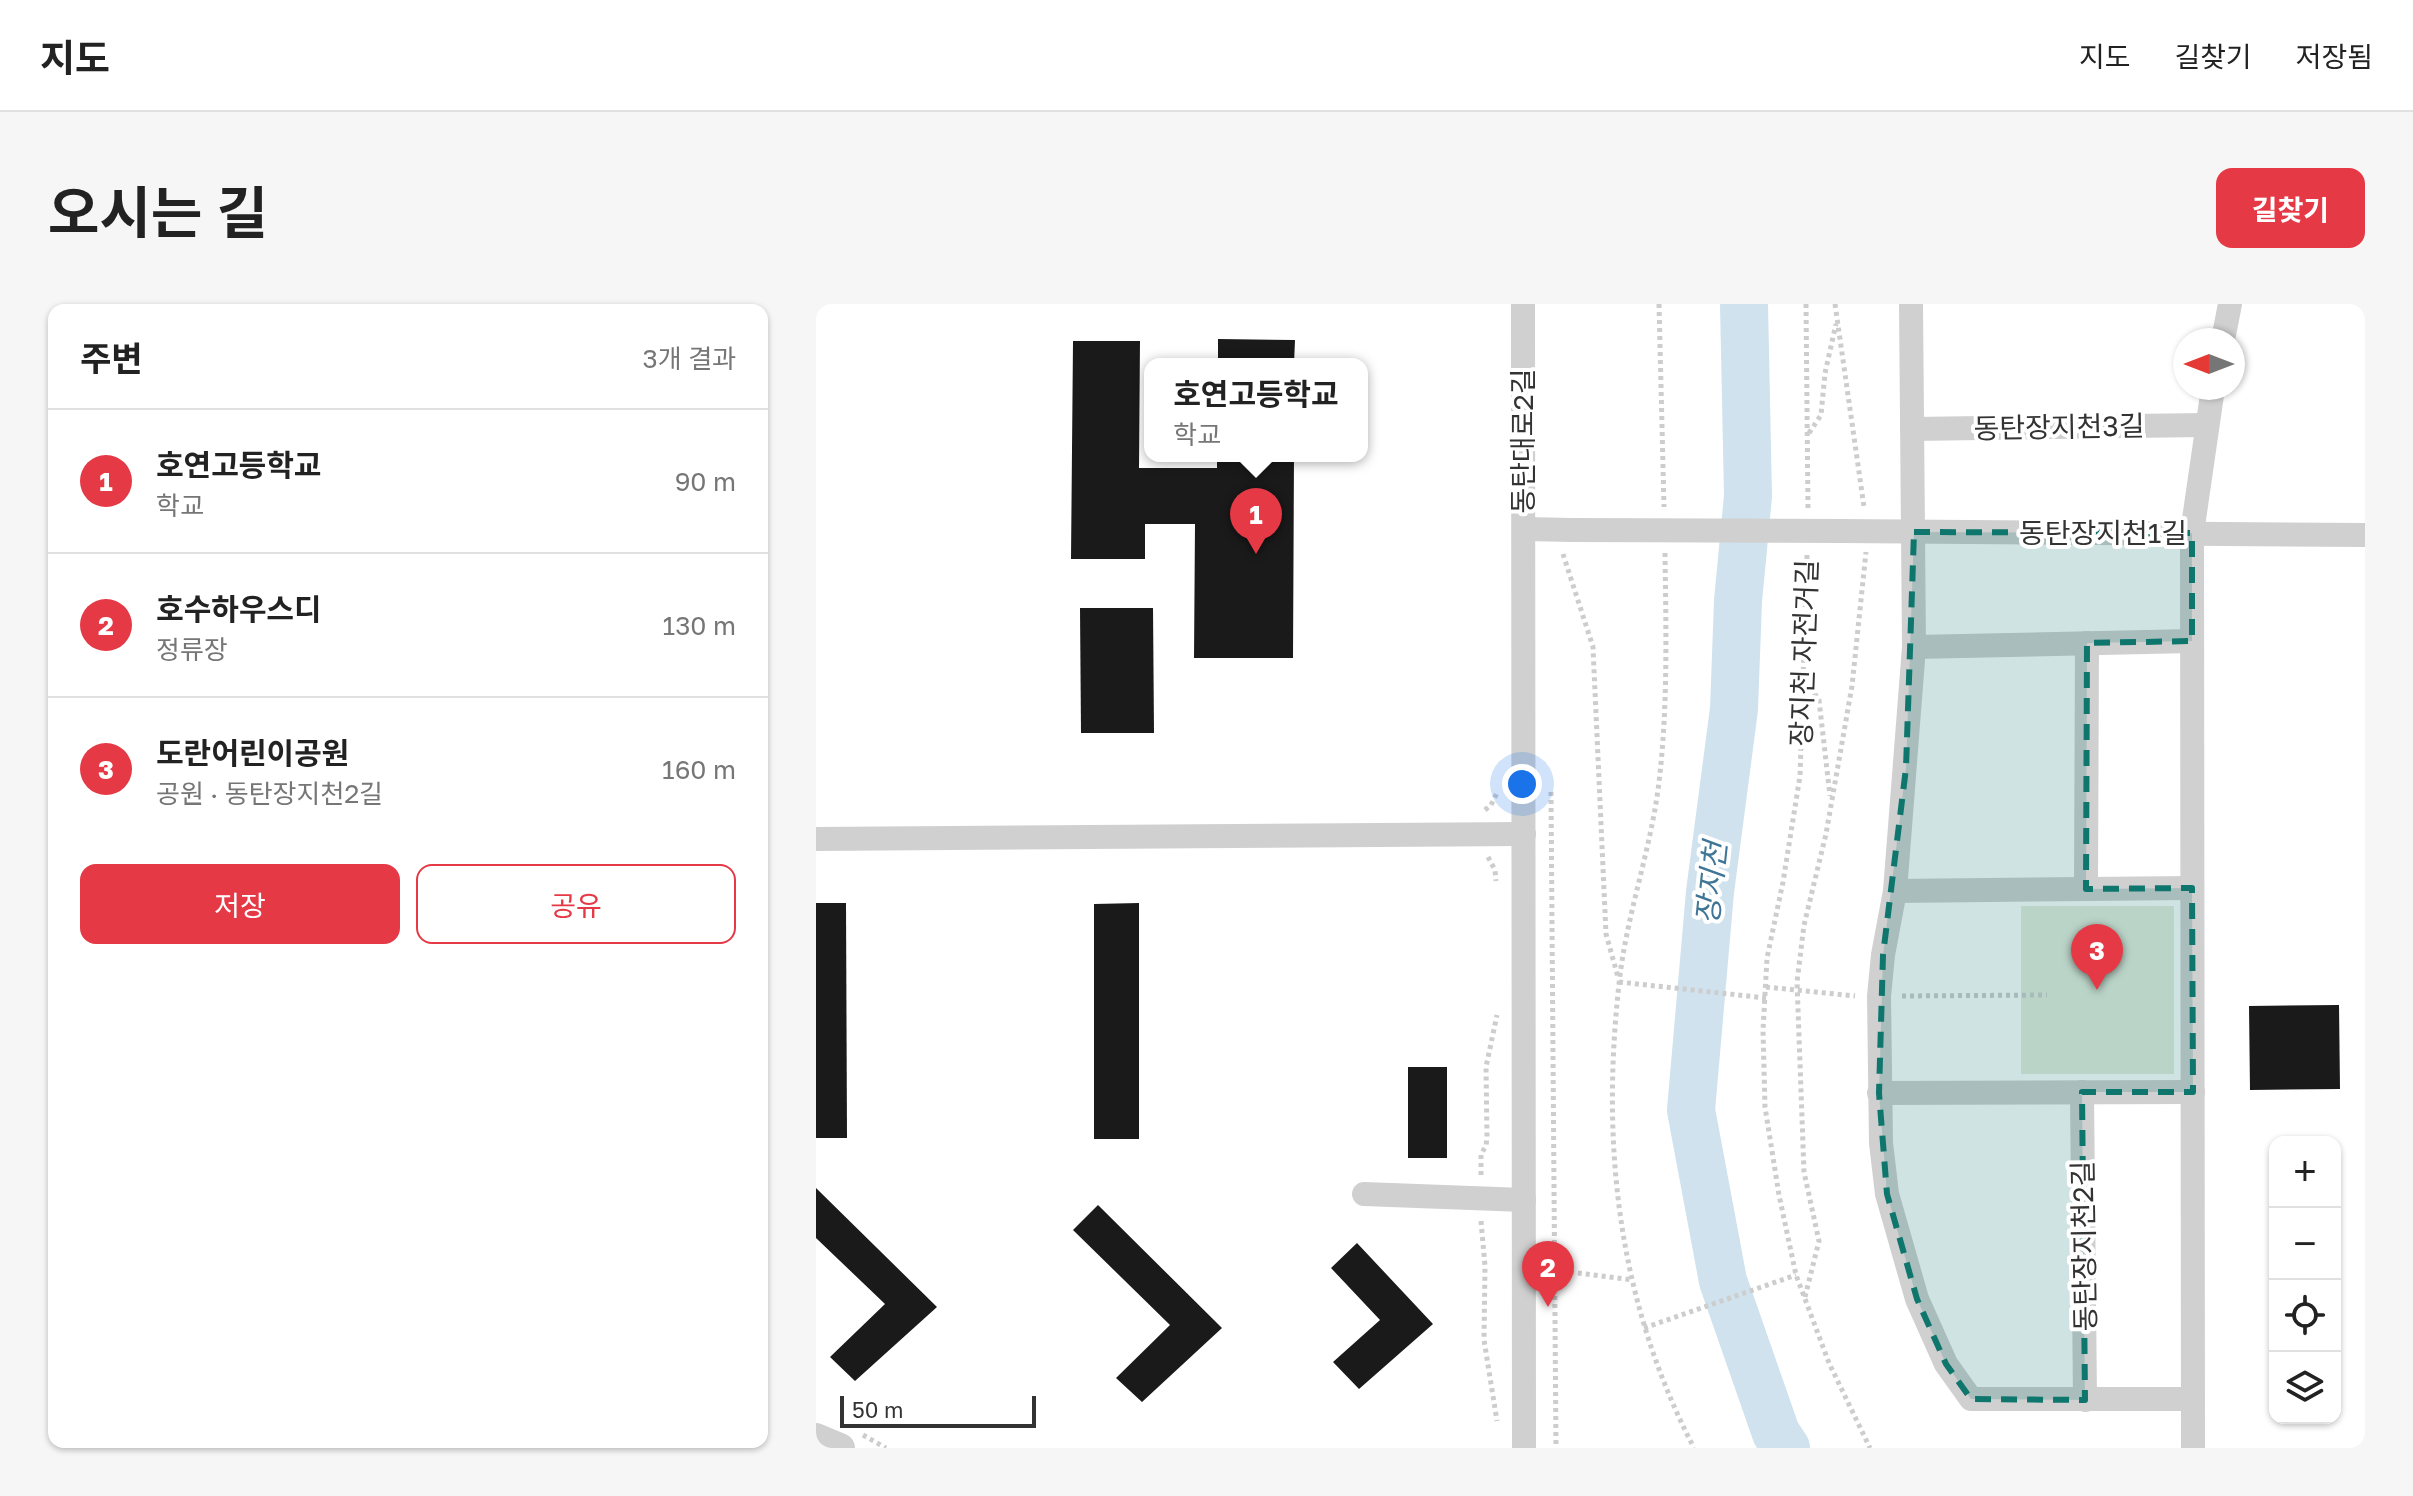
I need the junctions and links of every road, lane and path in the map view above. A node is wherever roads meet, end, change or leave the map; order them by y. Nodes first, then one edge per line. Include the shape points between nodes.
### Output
1 (1523, 304) edge
2 (1659, 304) edge
3 (1806, 304) edge
4 (1835, 304) edge
5 (1911, 304) edge
6 (2230, 304) edge
7 (1837, 319) junction
8 (2225, 328) edge
9 (2211, 400) edge
10 (2206, 425) junction
11 (1912, 429) junction
12 (1807, 435) junction
13 (1664, 520) dead end
14 (1808, 522) dead end
15 (1524, 529) junction
16 (1841, 531) joint
17 (1869, 531) junction
18 (1914, 532) junction
19 (2192, 533) junction
20 (2365, 535) edge
21 (1567, 539) junction
22 (1665, 551) dead end
23 (1807, 554) dead end
24 (2192, 641) junction
25 (2087, 643) junction
26 (1914, 647) junction
27 (1805, 680) junction
28 (1551, 786) dead end
29 (1497, 797) dead end
30 (1831, 805) junction
31 (1483, 811) dead end
32 (1524, 834) junction
33 (816, 839) edge
34 (1483, 853) dead end
35 (1497, 885) dead end
36 (2192, 888) junction
37 (2086, 889) junction
38 (1895, 891) junction
39 (1619, 982) junction
40 (1766, 987) junction
41 (1797, 991) junction
42 (2047, 995) dead end
43 (1855, 996) dead end
44 (1893, 996) dead end
45 (1766, 998) junction
46 (1497, 1003) dead end
47 (2082, 1092) junction
48 (2193, 1092) junction
49 (1879, 1093) junction
50 (1481, 1154) dead end
51 (1364, 1194) dead end
52 (1524, 1200) junction
53 (1481, 1240) dead end
54 (1555, 1270) junction
55 (1796, 1275) junction
56 (1633, 1280) junction
57 (1804, 1298) junction
58 (1644, 1328) junction
59 (2193, 1399) junction
60 (2085, 1400) junction
61 (1497, 1433) dead end
62 (816, 1438) edge
63 (840, 1448) edge
64 (1524, 1448) edge
65 (1556, 1448) edge
66 (1694, 1448) edge
67 (1870, 1448) edge
68 (2193, 1448) edge

1 - 15 street, 동탄대로2길
2 - 13 path
3 - 12 path, 장지천 자전거길
4 - 7 path
5 - 11 street
6 - 8 street
7 - 12 path via 1821,415
7 - 17 path
9 - 10 street
10 - 11 street, 동탄장지천3길
10 - 19 street
11 - 18 street
12 - 14 path, 장지천 자전거길
15 - 21 street, 동탄대로2길
15 - 32 street
16 - 17 street, 동탄장지천1길
16 - 21 street, 동탄대로2길, bridge
17 - 18 street, 동탄장지천1길
17 - 30 path via 1852,686
18 - 19 street, 동탄장지천1길
18 - 26 street
19 - 20 street, 동탄장지천1길
19 - 24 street
21 - 39 path via 1593,647 1606,934
22 - 39 path via 1659,783
23 - 27 path, 장지천 자전거길
24 - 25 street
24 - 36 street
25 - 26 street
25 - 37 street
26 - 38 street
27 - 30 path via 1819,700
27 - 40 path, 장지천 자전거길 via 1800,776
28 - 54 path
29 - 31 path
30 - 41 path via 1804,925
32 - 33 street
32 - 52 street
34 - 35 path via 1492,860
36 - 37 street
36 - 48 street
37 - 38 street
38 - 49 street via 1879,996
39 - 45 path
39 - 56 path via 1612,1146
40 - 41 path
40 - 45 path, 장지천 자전거길
41 - 43 path
41 - 57 path via 1804,1172 1819,1241
42 - 44 path
45 - 55 path, 장지천 자전거길 via 1765,1107
46 - 50 path via 1486,1067 1487,1137
47 - 48 street
47 - 49 street
47 - 60 street, 동탄장지천2길
48 - 59 street
49 - 60 street via 1887,1194 1917,1299 1946,1364 1971,1399
51 - 52 street
52 - 64 street
53 - 61 path via 1484,1340
54 - 56 path
54 - 65 path
55 - 57 path, 장지천 자전거길
55 - 58 path
56 - 58 path
57 - 67 path, 장지천 자전거길
58 - 66 path
59 - 60 street
59 - 68 street
62 - 63 street

